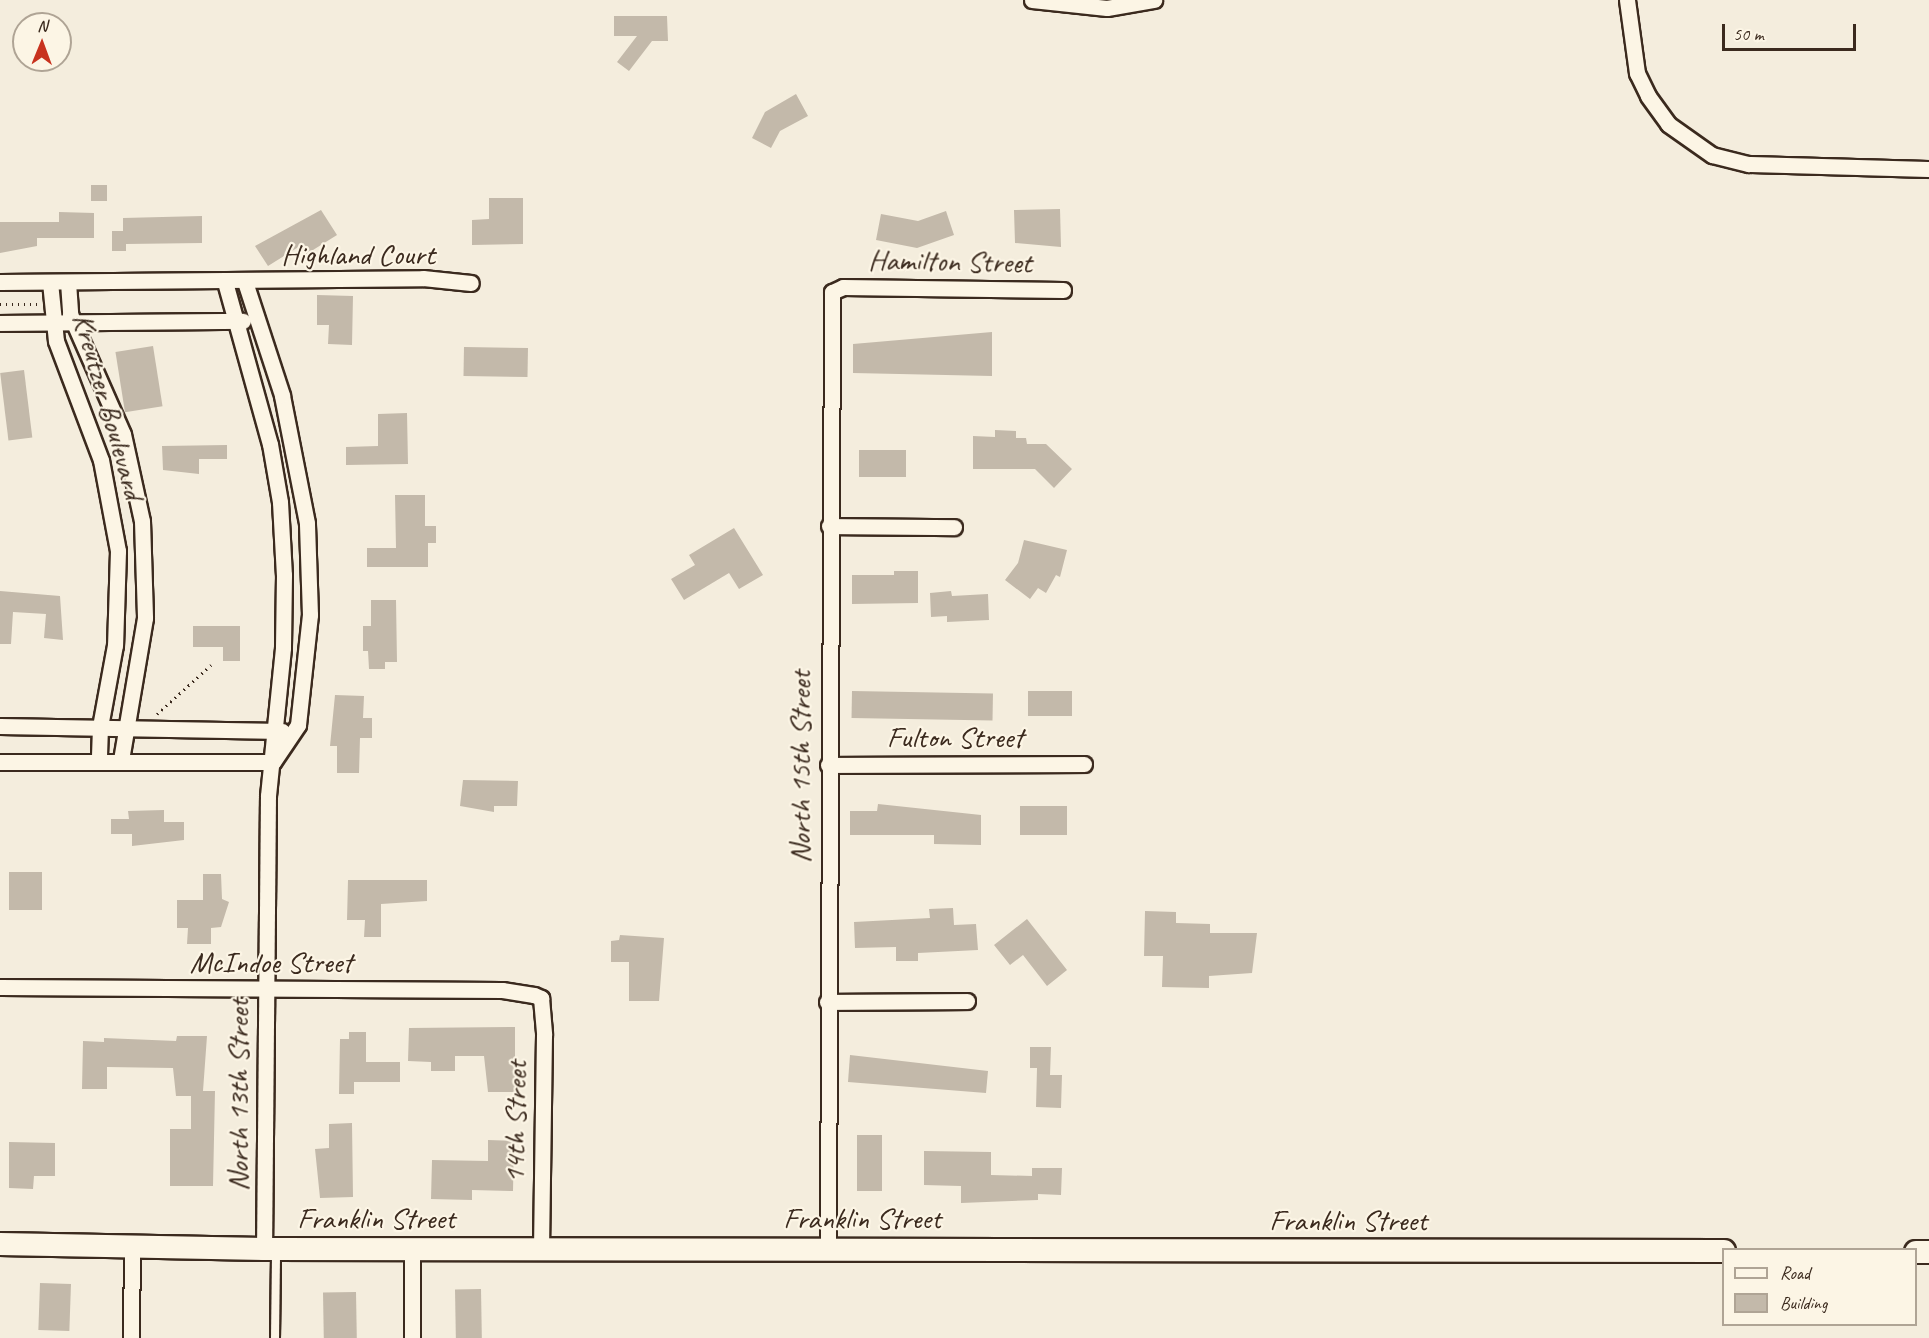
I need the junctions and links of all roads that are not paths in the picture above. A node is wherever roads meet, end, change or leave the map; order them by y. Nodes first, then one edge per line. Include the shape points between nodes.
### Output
1 (1032, 0) edge
2 (1154, 0) edge
3 (1627, 0) edge
4 (1929, 169) edge
5 (0, 282) edge
6 (50, 282) junction
7 (68, 282) junction
8 (225, 282) junction
9 (245, 282) junction
10 (471, 283) dead end
11 (838, 289) joint
12 (1063, 290) dead end
13 (256, 318) junction
14 (52, 322) junction
15 (73, 322) junction
16 (235, 322) junction
17 (0, 323) edge
18 (829, 526) junction
19 (954, 527) dead end
20 (0, 726) edge
21 (100, 727) junction
22 (125, 727) junction
23 (272, 729) junction
24 (293, 735) junction
25 (99, 760) junction
26 (121, 760) junction
27 (0, 762) edge
28 (273, 762) junction
29 (1084, 764) dead end
30 (828, 765) junction
31 (0, 987) edge
32 (266, 989) junction
33 (541, 998) joint
34 (966, 1001) dead end
35 (827, 1002) junction
36 (0, 1244) edge
37 (132, 1247) junction
38 (541, 1247) junction
39 (828, 1248) junction
40 (270, 1249) junction
41 (412, 1249) junction
42 (1722, 1251) edge
43 (131, 1338) edge
44 (275, 1338) edge
45 (412, 1338) edge

1 - 2 street via 1107,8
3 - 4 street via 1637,73 1648,96 1668,124 1712,154 1736,161 1828,169
5 - 6 street, Highland Court
6 - 7 street, Highland Court
6 - 14 street, Kreutzer Boulevard
7 - 8 street, Highland Court
7 - 15 street, Kreutzer Boulevard
8 - 9 street, Highland Court
8 - 16 street, North 13th Street
9 - 10 street, Highland Court via 423,278
9 - 13 street
11 - 12 street, Hamilton Street
11 - 18 street, North 15th Street via 832,292 830,305
13 - 16 street
13 - 24 street via 282,395 307,523 311,596 308,666 302,712
14 - 15 street
14 - 17 street
14 - 21 street, Kreutzer Boulevard via 101,460 118,551 116,645
15 - 16 street
15 - 22 street, Kreutzer Boulevard via 123,434 142,521 145,618
16 - 23 street, North 13th Street via 270,444 280,502 284,622
18 - 19 street
18 - 30 street, North 15th Street
20 - 21 street
21 - 22 street
21 - 25 street, Kreutzer Boulevard
22 - 23 street
22 - 26 street, Kreutzer Boulevard
23 - 24 street
23 - 28 street, North 13th Street
24 - 28 street
25 - 26 street
25 - 27 street
26 - 28 street
28 - 32 street, North 13th Street via 268,796
29 - 30 street, Fulton Street
30 - 35 street, North 15th Street
31 - 32 street, McIndoe Street
32 - 33 street, McIndoe Street via 502,990
32 - 40 street, North 13th Street
33 - 38 street, 14th Street
34 - 35 street
35 - 39 street, North 15th Street
36 - 37 street, Franklin Street
37 - 40 street, Franklin Street
37 - 43 street
38 - 39 street, Franklin Street
38 - 41 street, Franklin Street
39 - 42 street, Franklin Street
40 - 41 street, Franklin Street
40 - 44 lane
41 - 45 street

